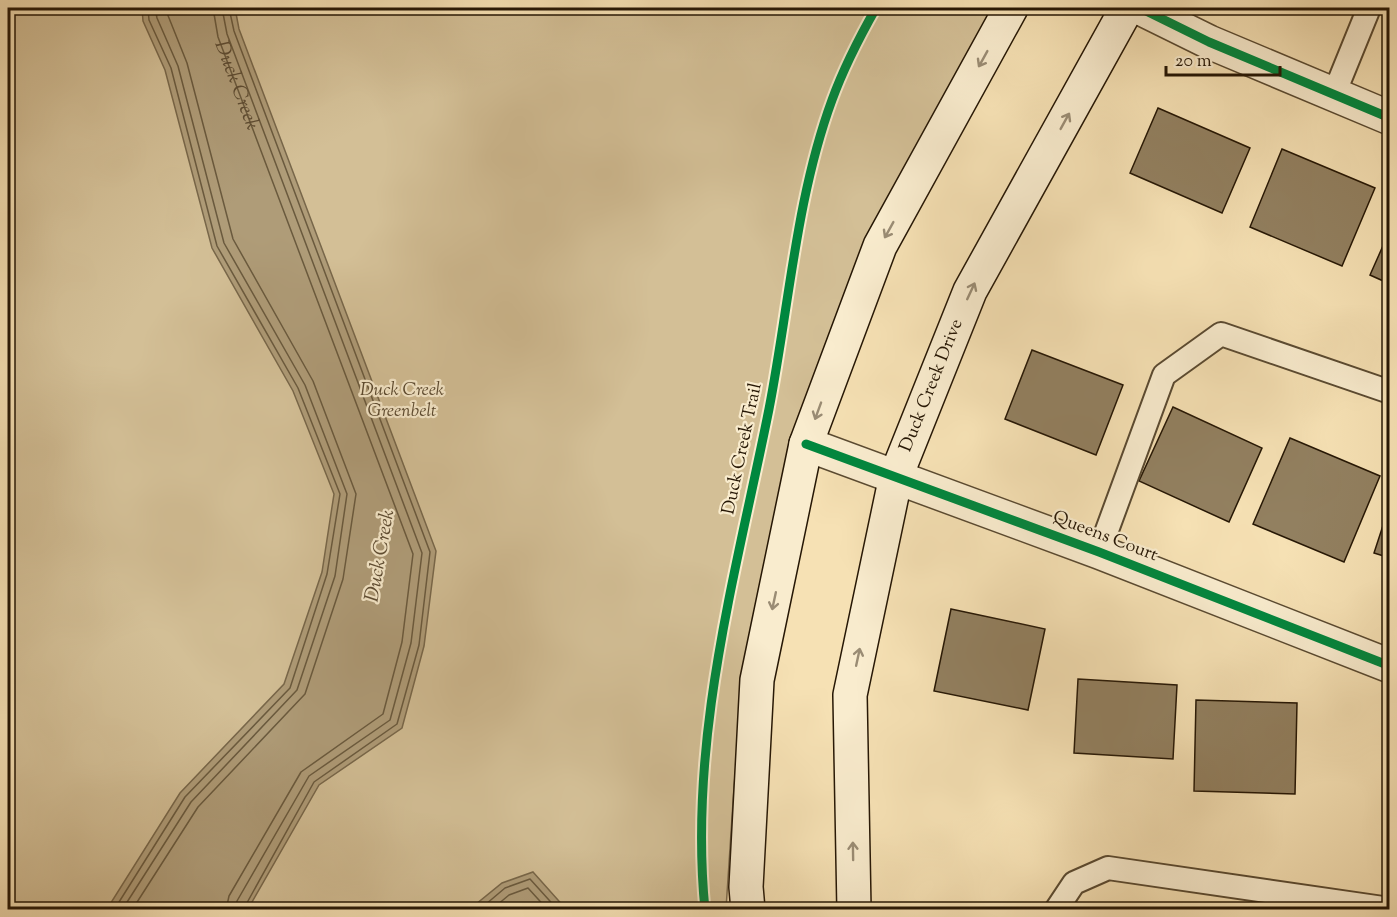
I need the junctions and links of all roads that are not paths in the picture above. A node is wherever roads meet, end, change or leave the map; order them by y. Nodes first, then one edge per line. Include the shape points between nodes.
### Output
1 (1011, 8) edge
2 (1127, 8) edge
3 (1140, 8) edge
4 (1369, 8) edge
5 (1334, 94) junction
6 (1389, 118) edge
7 (1389, 392) edge
8 (806, 444) junction
9 (896, 476) junction
10 (1099, 552) junction
11 (1389, 666) edge
12 (748, 909) edge
13 (854, 909) edge
14 (1056, 909) edge
15 (1389, 909) edge

1 -> 8 main road via 880,246
9 -> 2 main road, Duck Creek Drive via 970,291
3 - 5 main road via 1209,42
4 - 5 lane
5 - 6 main road
7 - 10 lane via 1221,334 1164,375
8 - 9 main road, Queens Court
8 -> 12 main road via 757,681
9 - 10 main road, Queens Court
13 -> 9 main road, Duck Creek Drive via 850,695
10 - 11 main road, Queens Court
14 - 15 lane via 1074,883 1107,868

